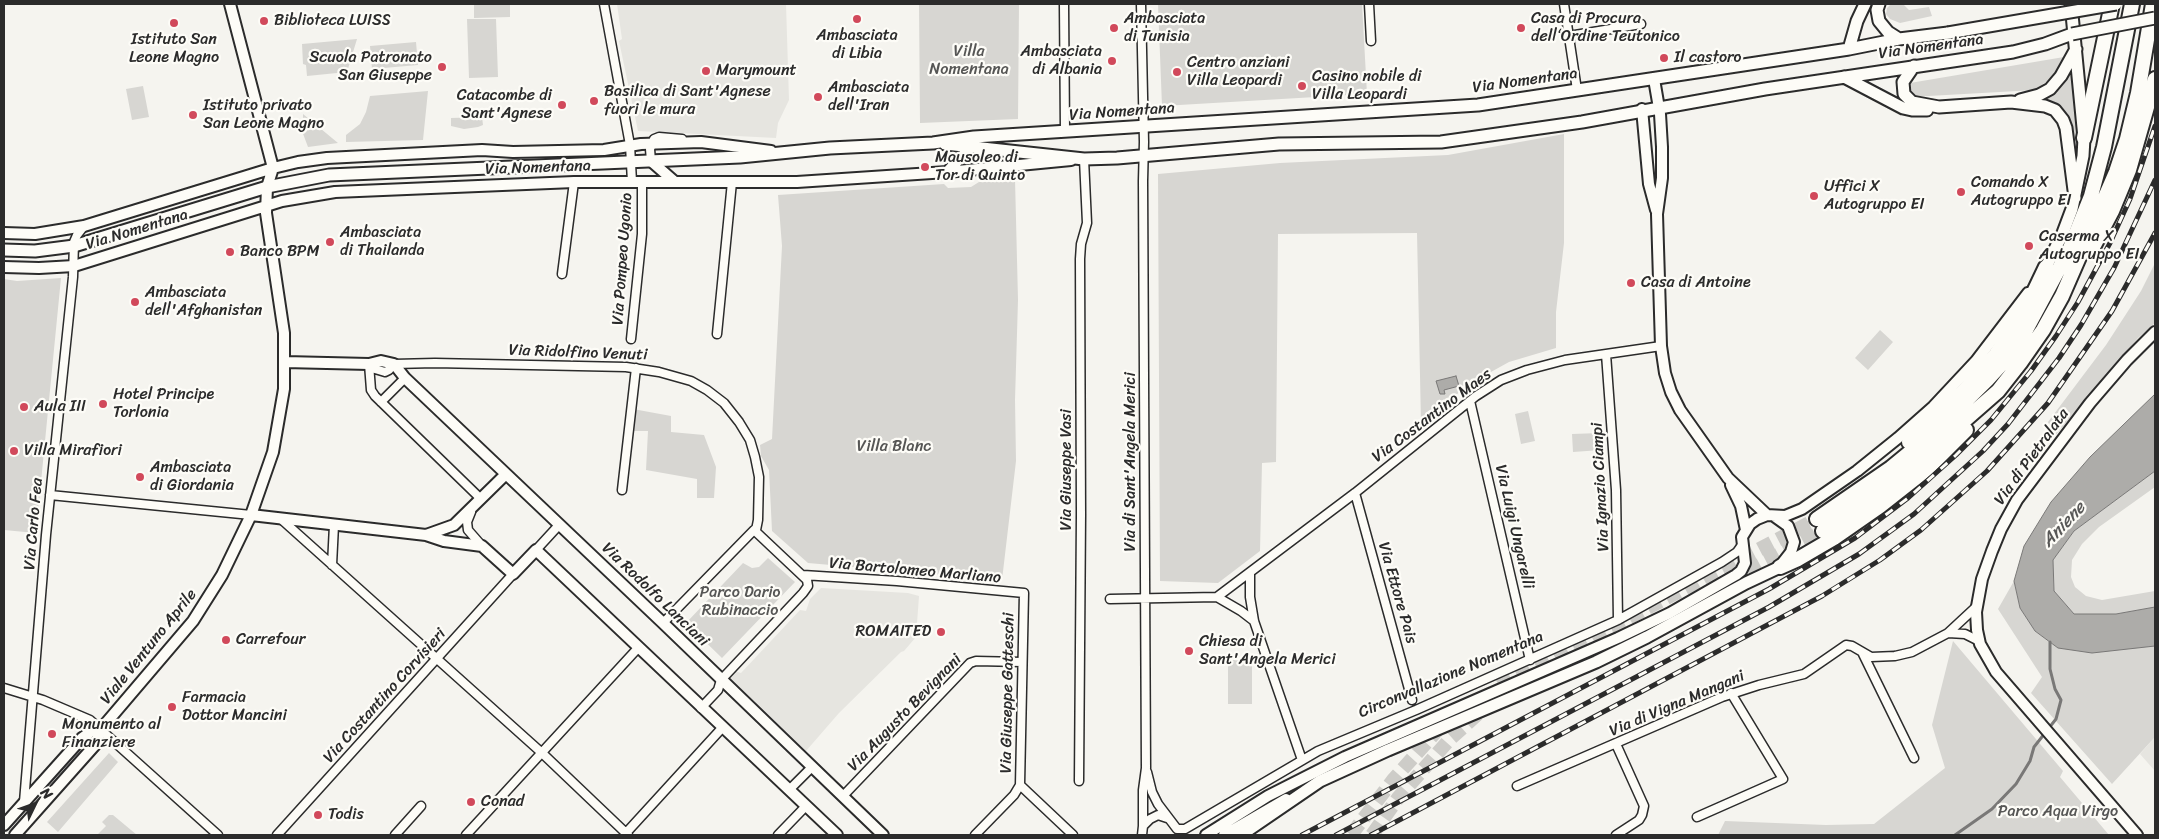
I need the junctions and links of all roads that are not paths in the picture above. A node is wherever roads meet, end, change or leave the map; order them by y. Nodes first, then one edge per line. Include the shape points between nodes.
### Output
1 (230, 4) edge
2 (604, 4) edge
3 (1064, 4) edge
4 (1141, 4) edge
5 (1369, 4) edge
6 (1564, 4) edge
7 (1879, 4) edge
8 (2071, 4) edge
9 (2112, 4) edge
10 (2116, 4) edge
11 (2132, 4) edge
12 (2153, 4) edge
13 (1863, 5) edge
14 (2155, 18) edge
15 (1641, 24) dead end
16 (1569, 36) junction
17 (1899, 39) junction
18 (1371, 41) dead end
19 (1849, 49) junction
20 (2076, 49) junction
21 (1914, 66) junction
22 (1844, 77) junction
23 (1654, 79) junction
24 (2155, 79) edge
25 (1577, 90) junction
26 (2011, 102) junction
27 (1659, 107) junction
28 (1939, 107) junction
29 (1642, 110) junction
30 (1143, 127) junction
31 (1065, 132) junction
32 (2084, 138) junction
33 (933, 143) junction
34 (651, 144) junction
35 (630, 145) junction
36 (1647, 147) junction
37 (1662, 147) junction
38 (970, 148) junction
39 (784, 153) junction
40 (1014, 153) junction
41 (1144, 156) junction
42 (1084, 159) junction
43 (651, 161) junction
44 (632, 162) junction
45 (1035, 164) junction
46 (273, 168) junction
47 (947, 172) junction
48 (574, 182) junction
49 (637, 182) junction
50 (675, 182) junction
51 (732, 182) junction
52 (267, 187) junction
53 (2075, 198) junction
54 (266, 206) junction
55 (1657, 214) junction
56 (84, 226) junction
57 (4, 233) edge
58 (74, 246) junction
59 (4, 250) edge
60 (74, 266) junction
61 (4, 267) edge
62 (2046, 267) junction
63 (562, 274) dead end
64 (2062, 296) junction
65 (2155, 332) edge
66 (717, 334) dead end
67 (631, 339) dead end
68 (1661, 346) junction
69 (1606, 354) junction
70 (285, 362) junction
71 (369, 364) junction
72 (394, 364) junction
73 (636, 368) junction
74 (405, 378) junction
75 (1998, 391) junction
76 (1470, 401) junction
77 (380, 402) junction
78 (506, 474) junction
79 (1728, 478) junction
80 (622, 490) dead end
81 (1355, 493) junction
82 (50, 495) junction
83 (1847, 498) junction
84 (481, 499) junction
85 (473, 508) junction
86 (251, 515) junction
87 (1772, 515) junction
88 (281, 519) junction
89 (334, 525) junction
90 (559, 525) junction
91 (756, 530) junction
92 (1746, 530) junction
93 (426, 535) junction
94 (1742, 545) junction
95 (482, 546) junction
96 (536, 550) junction
97 (332, 565) junction
98 (1780, 567) junction
99 (1250, 573) junction
100 (513, 574) junction
101 (803, 575) junction
102 (1024, 594) joint
103 (1217, 597) junction
104 (1145, 598) junction
105 (1110, 599) dead end
106 (1976, 607) junction
107 (1618, 620) junction
108 (1254, 621) junction
109 (663, 623) junction
110 (1948, 632) junction
111 (1979, 641) junction
112 (638, 648) junction
113 (1863, 654) junction
114 (437, 659) junction
115 (1530, 660) junction
116 (1022, 662) junction
117 (721, 680) junction
118 (4, 688) edge
119 (1732, 693) junction
120 (33, 696) junction
121 (1412, 700) dead end
122 (701, 708) junction
123 (722, 728) junction
124 (102, 729) junction
125 (1616, 744) junction
126 (542, 753) junction
127 (1914, 758) dead end
128 (1302, 760) junction
129 (812, 767) junction
130 (1146, 768) junction
131 (1079, 781) dead end
132 (1020, 785) junction
133 (1312, 785) junction
134 (1518, 786) dead end
135 (790, 790) junction
136 (843, 796) junction
137 (24, 802) junction
138 (422, 806) dead end
139 (806, 806) junction
140 (1698, 817) dead end
141 (1170, 820) junction
142 (1221, 824) junction
143 (4, 825) edge
144 (1143, 826) junction
145 (627, 834) edge
146 (15, 835) edge
147 (218, 835) edge
148 (277, 835) edge
149 (394, 835) edge
150 (466, 835) edge
151 (778, 835) edge
152 (837, 835) edge
153 (883, 835) edge
154 (975, 835) edge
155 (1073, 835) edge
156 (1142, 835) edge
157 (1172, 835) edge
158 (1199, 835) edge
159 (1206, 835) edge
160 (1224, 835) edge
161 (1240, 835) edge
162 (1616, 835) edge
163 (2136, 835) edge

1 - 46 street
2 - 35 street, Via Pompeo Ugonio
3 - 31 street
4 - 30 street, Via di Sant'Angela Merici
5 - 18 street
6 - 16 street
7 - 17 main road via 1879,21
8 - 20 main road
9 - 32 highway
10 - 17 main road, Via Nomentana, bridge
11 - 83 highway via 2094,186 2070,248 2031,322 2007,358 1960,407 1903,458
12 - 64 highway via 2127,139 2103,204
13 - 19 main road
14 - 21 main road, Via Nomentana, bridge via 2072,34 2024,50
15 - 16 street
16 - 25 street
17 - 19 main road, Via Nomentana
19 - 23 main road, Via Nomentana
20 - 26 main road via 2050,89
20 - 32 main road
21 - 22 main road, Via Nomentana
21 - 28 main road via 1903,82 1906,96 1912,102
22 - 27 main road, Via Nomentana
22 - 28 main road via 1907,109 1923,111
23 - 25 main road, Via Nomentana
23 - 27 street
24 - 64 highway via 2132,162 2104,227
25 - 30 main road, Via Nomentana via 1478,104
26 - 28 main road
26 - 53 main road via 2045,106 2060,116 2066,128
27 - 29 main road, Via Nomentana
27 - 37 street
29 - 36 street
29 - 41 main road, Via Nomentana via 1441,142 1279,144
30 - 31 main road, Via Nomentana
30 - 41 street, Via di Sant'Angela Merici
31 - 33 main road, Via Nomentana via 974,137
32 - 53 main road
33 - 38 main road, Via Nomentana
33 - 39 main road, Via Nomentana
34 - 35 street, Via Nomentana
34 - 39 street, Via Nomentana via 701,142
34 - 43 street
35 - 44 street, Via Pompeo Ugonio
35 - 46 street, Via Nomentana via 604,150 482,150 338,157
36 - 37 street
36 - 55 street via 1649,184
37 - 55 street
38 - 40 main road, Via Nomentana
38 - 47 street
39 - 43 main road, Via Nomentana
40 - 42 main road, Via Nomentana
40 - 45 street
41 - 42 main road, Via Nomentana
41 - 104 street, Via di Sant'Angela Merici
42 - 45 street, Via Nomentana
42 - 131 street, Via Giuseppe Vasi via 1086,226 1080,259
43 - 44 main road, Via Nomentana
43 - 50 street
44 - 49 street, Via Pompeo Ugonio
44 - 52 main road, Via Nomentana via 357,173 307,178
45 - 47 street, Via Nomentana
46 - 52 street, Viale Ventuno Aprile
46 - 56 street, Via Nomentana
47 - 51 street, Via Nomentana via 797,182
48 - 49 street, Via Nomentana
48 - 54 street, Via Nomentana via 354,190 294,198
48 - 63 street
49 - 50 street, Via Nomentana
49 - 67 street, Via Pompeo Ugonio via 642,234
50 - 51 street, Via Nomentana
51 - 66 street
52 - 54 street, Viale Ventuno Aprile
52 - 58 main road, Via Nomentana
53 - 62 main road via 2064,233
54 - 60 street, Via Nomentana
54 - 70 street, Viale Ventuno Aprile via 283,323
55 - 68 street
56 - 57 street, Via Nomentana via 36,234
56 - 58 street via 75,237
58 - 59 main road, Via Nomentana via 35,251
58 - 60 street, Via Carlo Fea
60 - 61 street, Via Nomentana
60 - 82 street, Via Carlo Fea
62 - 83 highway via 2018,324 1981,373
62 - 87 street via 1991,344 1925,414 1879,454 1814,502 1785,516
64 - 75 highway via 2036,342
65 - 106 street, Via di Pietralata via 2090,403 2017,500 1992,551
68 - 69 street, Via Costantino Maes
68 - 79 street via 1673,398
69 - 76 street, Via Costantino Maes via 1552,363 1518,373 1489,387
69 - 107 street, Via Ignazio Ciampi via 1616,490
70 - 71 street
70 - 86 street, Viale Ventuno Aprile via 283,400 275,442
71 - 72 street
71 - 77 street via 371,390
72 - 73 street, Via Ridolfino Venuti
72 - 74 street, Via Rodolfo Lanciani
73 - 80 street
73 - 91 street, Via Ridolfino Venuti via 666,373 697,384 716,396 739,422 752,446 758,470
74 - 77 street
74 - 78 street, Via Rodolfo Lanciani
75 - 83 highway via 1909,469 1820,525
75 - 98 highway via 1972,425 1907,486 1834,538
76 - 81 street, Via Costantino Maes
76 - 115 street, Via Luigi Ungarelli
77 - 84 street
78 - 84 street
78 - 90 street, Via Rodolfo Lanciani
79 - 87 street
79 - 92 street via 1741,506
81 - 99 street, Via Costantino Maes
81 - 121 street, Via Ettore Pais
82 - 86 street
82 - 120 street, Via Carlo Fea
84 - 85 street
85 - 93 street via 450,528
85 - 95 street via 467,518 467,527
86 - 88 street
86 - 124 street, Viale Ventuno Aprile via 222,575 200,611
87 - 92 street via 1757,519
87 - 98 street via 1788,526 1793,537 1791,552
88 - 89 street
88 - 97 street
89 - 93 street
89 - 97 street
90 - 96 street
90 - 109 street, Via Rodolfo Lanciani
91 - 101 street
91 - 109 street via 750,532
92 - 94 street, Circonvallazione Nomentana
93 - 95 street via 440,541
94 - 107 street, Circonvallazione Nomentana via 1722,562
94 - 142 street, Circonvallazione Nomentana via 1746,557 1742,571 1670,613 1355,752
95 - 100 street
96 - 100 street
96 - 112 street
97 - 114 street
98 - 133 main road via 1610,655
99 - 103 street, Via Costantino Maes
99 - 108 street
100 - 114 street, Via Costantino Corvisieri
101 - 102 street, Via Bartolomeo Marliano
101 - 117 street via 808,583 806,589
102 - 116 street, Via Giuseppe Gatteschi
103 - 104 street
103 - 108 street
104 - 105 street
104 - 130 street, Via di Sant'Angela Merici
106 - 110 street, Via di Vigna Mangani
106 - 111 street, Via di Pietralata
107 - 115 street, Circonvallazione Nomentana
108 - 128 street
109 - 117 street, Via Rodolfo Lanciani
110 - 111 street via 1965,634
110 - 113 street, Via di Vigna Mangani via 1904,655 1871,657
111 - 163 street, Via di Pietralata via 1991,665
112 - 122 street
112 - 126 street
113 - 119 street, Via di Vigna Mangani via 1846,645 1801,675
113 - 127 street
114 - 126 street
114 - 148 street, Via Costantino Corvisieri
115 - 128 street, Circonvallazione Nomentana
116 - 132 street, Via Giuseppe Gatteschi
116 - 136 street, Via Augusto Bevignani via 976,660 970,664
117 - 122 street via 718,690
117 - 129 street, Via Rodolfo Lanciani
118 - 120 street
119 - 125 street, Via di Vigna Mangani
119 - 140 street via 1783,779
120 - 124 street via 81,715
120 - 137 street, Via Carlo Fea
122 - 123 street
123 - 135 street
123 - 145 street
124 - 137 street, Viale Ventuno Aprile via 93,730 82,738
124 - 146 street, Viale Ventuno Aprile via 95,745
124 - 147 street
125 - 134 street, Via di Vigna Mangani
125 - 162 street via 1644,806 1638,820
126 - 145 street
126 - 150 street
128 - 141 street, Circonvallazione Nomentana via 1187,828 1180,830
129 - 135 street
129 - 136 street, Via Rodolfo Lanciani
130 - 141 street, Via di Sant'Angela Merici via 1153,795
130 - 144 street, Via di Sant'Angela Merici
132 - 154 street, Via Giuseppe Gatteschi
132 - 155 street
133 - 160 street
133 - 161 main road
135 - 139 street
136 - 153 street, Via Rodolfo Lanciani
137 - 143 street, Viale Ventuno Aprile
138 - 149 street
139 - 151 street
139 - 152 street
141 - 144 street, Circonvallazione Nomentana via 1161,815 1155,816
141 - 157 street
142 - 158 street
142 - 159 street, Circonvallazione Nomentana
144 - 156 street

